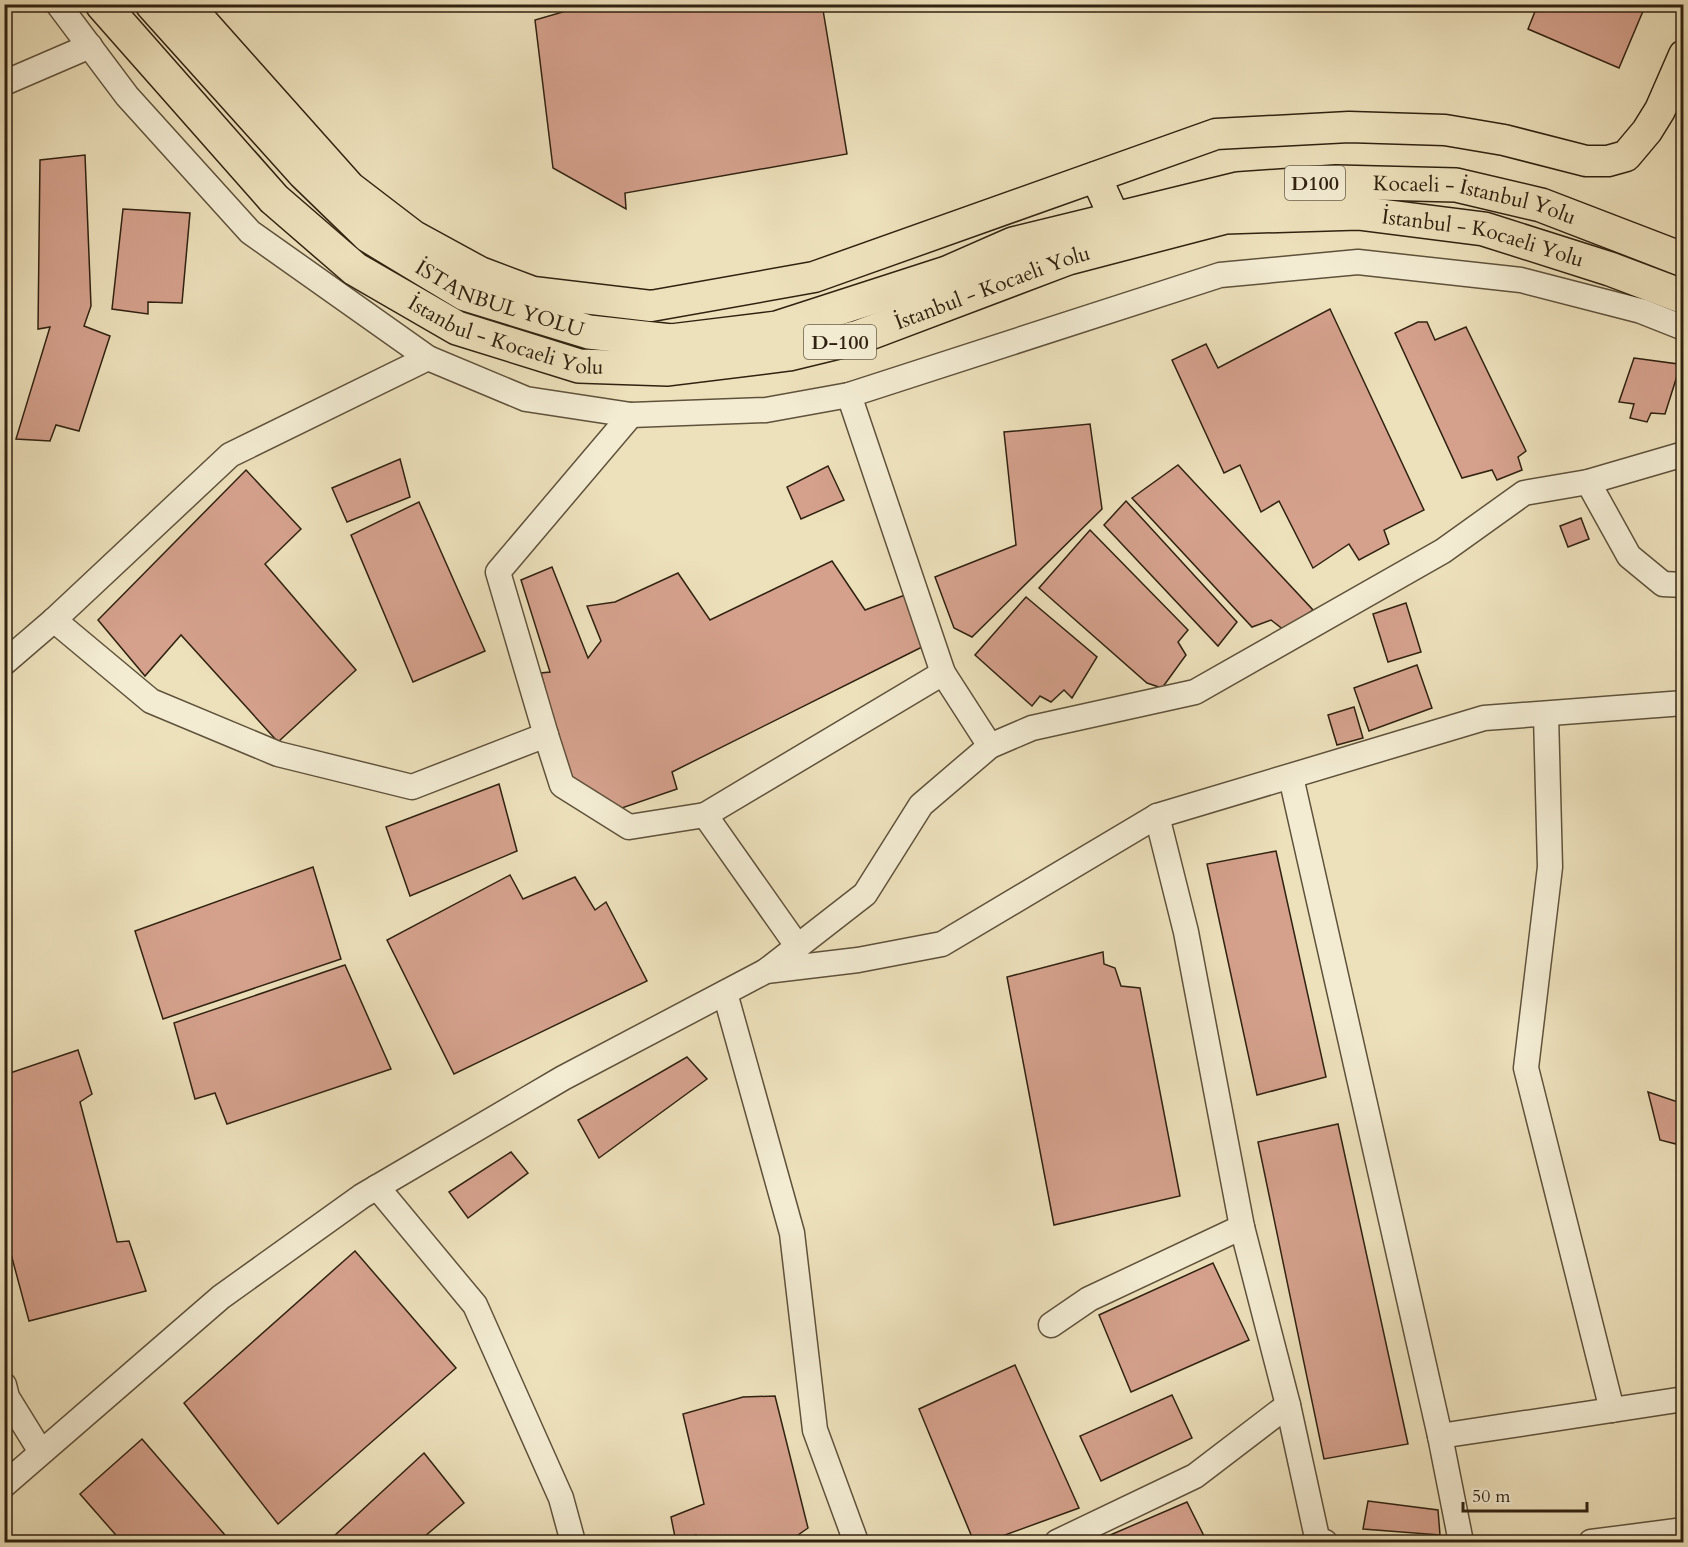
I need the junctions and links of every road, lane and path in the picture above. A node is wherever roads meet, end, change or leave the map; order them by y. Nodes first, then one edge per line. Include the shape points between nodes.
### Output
1 (58, 4) edge
2 (102, 4) edge
3 (152, 4) edge
4 (187, 4) edge
5 (90, 46) junction
6 (1683, 55) edge
7 (4, 83) edge
8 (1096, 177) junction
9 (1115, 219) junction
10 (1680, 258) edge
11 (947, 273) joint
12 (1683, 297) edge
13 (1683, 328) edge
14 (428, 358) junction
15 (849, 395) junction
16 (631, 415) junction
17 (1683, 454) edge
18 (1588, 482) junction
19 (1683, 585) edge
20 (54, 620) junction
21 (4, 663) edge
22 (943, 673) junction
23 (1683, 703) edge
24 (1545, 715) junction
25 (546, 735) junction
26 (990, 746) junction
27 (1291, 777) junction
28 (705, 815) junction
29 (1157, 816) junction
30 (798, 947) junction
31 (766, 971) junction
32 (725, 993) junction
33 (377, 1187) junction
34 (1242, 1227) junction
35 (1051, 1324) dead end
36 (4, 1385) edge
37 (1683, 1399) edge
38 (1288, 1405) junction
39 (1612, 1410) junction
40 (1440, 1436) junction
41 (41, 1452) junction
42 (4, 1485) edge
43 (1683, 1530) edge
44 (573, 1542) edge
45 (856, 1542) edge
46 (1057, 1542) edge
47 (1320, 1542) edge
48 (1461, 1542) edge
49 (1591, 1542) edge

1 - 5 street
2 - 12 highway, İstanbul - Kocaeli Yolu / D-100 via 274,199 355,269 457,328 579,366 668,369 789,354 859,337 1068,258 1225,217 1358,213 1484,229 1610,268
3 - 11 highway, İSTANBUL YOLU / D-100 via 304,173 369,236 465,294 589,332 670,341 777,328
4 - 8 main road via 350,187 414,236 480,272 533,292 651,306 814,277
5 - 7 street
5 - 14 street via 127,96 250,232
6 - 8 main road via 1647,131 1626,156 1608,161 1586,161 1504,140 1444,130 1349,127 1216,134
8 - 9 main road
9 - 10 highway, Kocaeli - İstanbul Yolu / D100 via 1238,189 1336,182 1456,185 1541,205
9 - 11 highway, Kocaeli - İstanbul Yolu / D100 via 1013,244
13 - 15 street via 1641,311 1521,280 1358,262 1220,275
14 - 16 street via 526,399
14 - 20 street via 230,455
15 - 16 street via 766,411
15 - 22 street
16 - 25 street via 498,572
17 - 18 street
18 - 19 street via 1629,556 1663,584
18 - 26 street via 1524,493 1443,551 1195,692 1032,728
20 - 21 street
20 - 25 street via 151,701 278,754 412,787
22 - 26 street
22 - 28 street
23 - 24 street
24 - 27 street via 1484,718
24 - 39 street via 1550,867 1526,1068
25 - 28 street via 562,785 629,827
26 - 30 street via 921,805 865,894
27 - 29 street
27 - 40 street
28 - 30 street
29 - 31 street via 942,944 858,960
29 - 34 street via 1186,932
30 - 31 street
31 - 32 street
32 - 33 street via 563,1078
32 - 45 street via 792,1233 815,1430
33 - 41 street via 221,1297
33 - 44 street via 476,1305 561,1498
34 - 35 street via 1089,1299
34 - 38 street
36 - 41 street via 7,1397
37 - 39 street
38 - 46 street via 1195,1476
38 - 47 street
39 - 40 street
40 - 48 street
41 - 42 street
43 - 49 street

